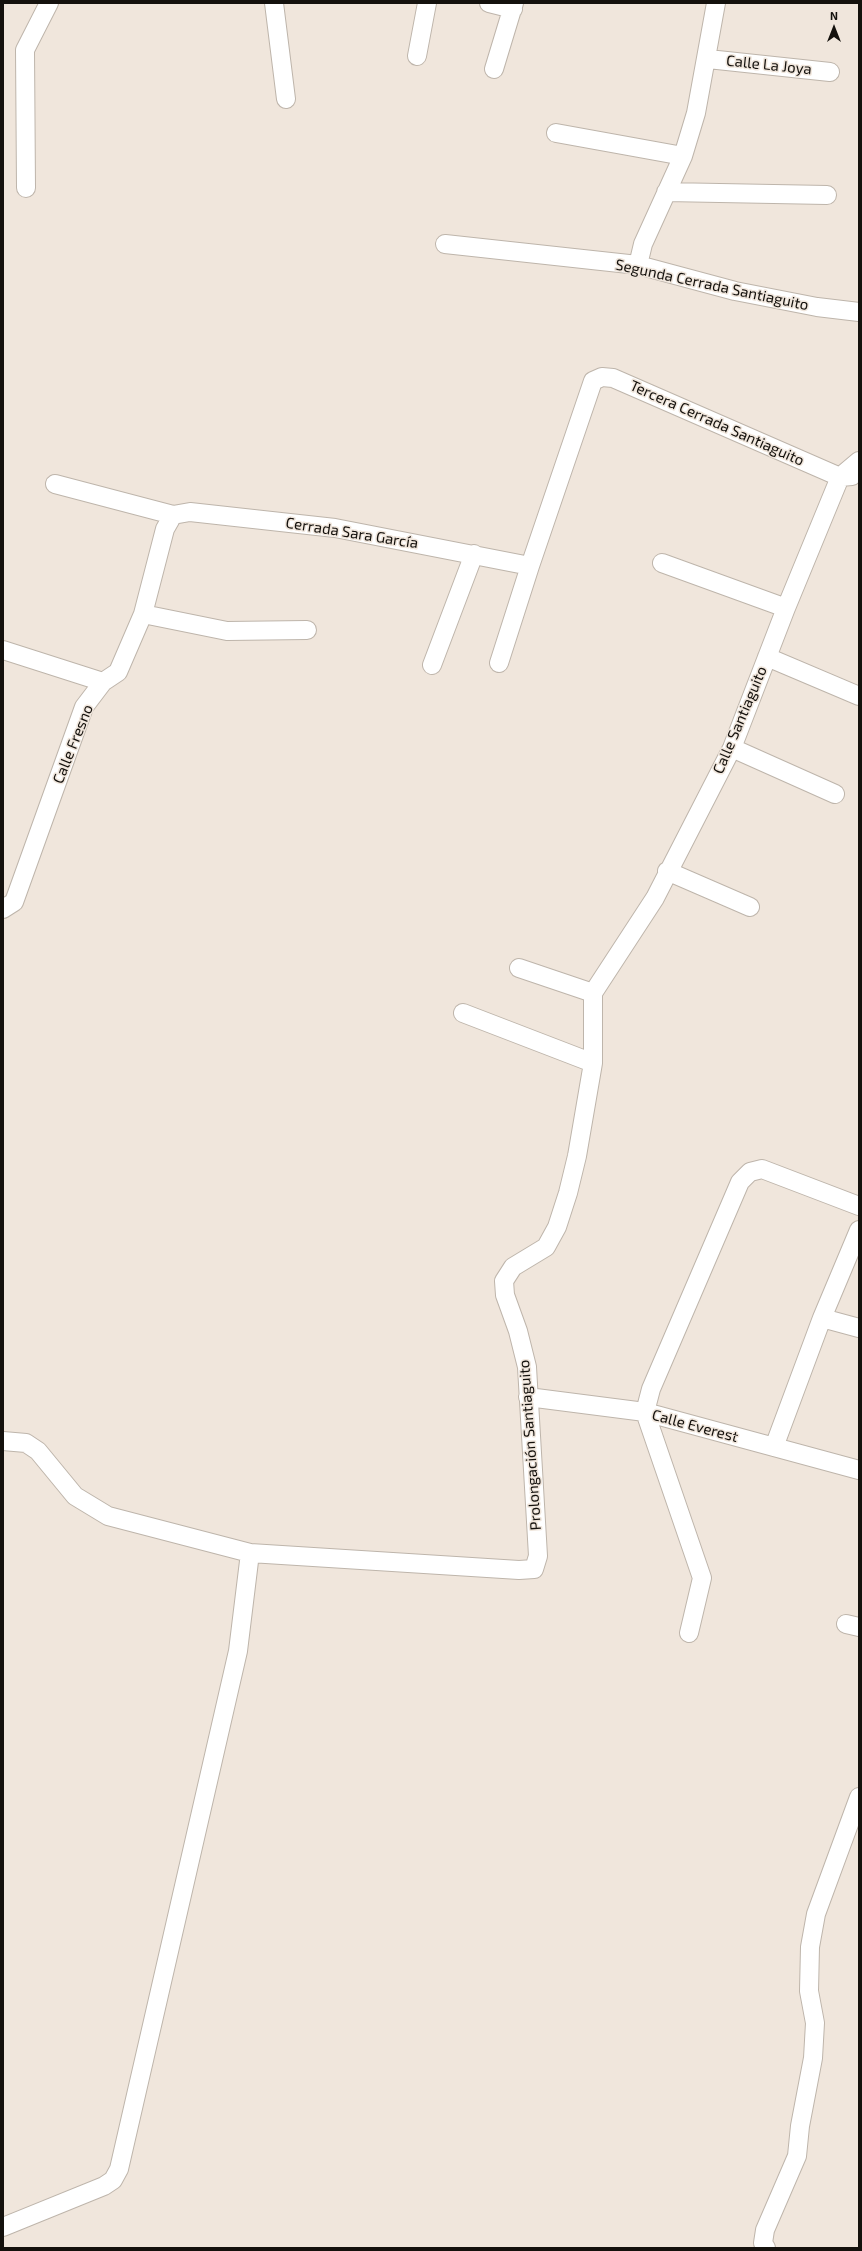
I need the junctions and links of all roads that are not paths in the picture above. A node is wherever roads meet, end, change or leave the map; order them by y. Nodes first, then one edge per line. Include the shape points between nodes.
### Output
1 (49, 3) edge
2 (274, 3) edge
3 (427, 3) edge
4 (489, 3) edge
5 (716, 3) edge
6 (514, 6) edge
7 (417, 56) dead end
8 (708, 59) junction
9 (494, 69) dead end
10 (830, 72) dead end
11 (286, 99) dead end
12 (556, 133) dead end
13 (683, 156) junction
14 (26, 188) dead end
15 (666, 192) junction
16 (826, 195) dead end
17 (445, 244) dead end
18 (638, 266) junction
19 (859, 312) edge
20 (859, 461) edge
21 (859, 476) edge
22 (840, 477) junction
23 (55, 484) dead end
24 (173, 515) junction
25 (474, 554) junction
26 (662, 563) dead end
27 (530, 566) junction
28 (786, 608) junction
29 (143, 614) junction
30 (306, 630) dead end
31 (3, 650) edge
32 (767, 657) junction
33 (500, 663) dead end
34 (432, 665) dead end
35 (103, 682) junction
36 (859, 696) edge
37 (732, 748) junction
38 (834, 794) dead end
39 (667, 872) junction
40 (750, 907) dead end
41 (3, 909) edge
42 (519, 968) dead end
43 (593, 992) junction
44 (463, 1013) dead end
45 (593, 1063) junction
46 (859, 1206) edge
47 (859, 1230) edge
48 (822, 1318) junction
49 (859, 1328) edge
50 (528, 1397) junction
51 (645, 1412) junction
52 (3, 1441) edge
53 (774, 1446) junction
54 (859, 1470) edge
55 (250, 1553) junction
56 (689, 1633) dead end
57 (859, 1797) edge
58 (3, 2227) edge
59 (766, 2248) edge

1 - 14 street via 25,50
2 - 11 street
3 - 7 street
4 - 6 street
5 - 8 street
6 - 9 street
8 - 10 street, Calle La Joya
8 - 13 street
12 - 13 street
13 - 15 street
15 - 16 street
15 - 18 street via 643,244
17 - 18 street, Segunda Cerrada Santiaguito
18 - 19 street, Segunda Cerrada Santiaguito via 735,291 817,307
20 - 22 street, Calle Santiaguito
21 - 22 street
22 - 27 street, Tercera Cerrada Santiaguito via 613,378 602,377 593,381
22 - 28 street, Calle Santiaguito
23 - 24 street
24 - 25 street, Cerrada Sara García via 190,512 335,528
24 - 29 street, Calle Fresno via 165,529
25 - 27 street, Cerrada Sara García
25 - 34 street
26 - 28 street
27 - 33 street
28 - 32 street, Calle Santiaguito
29 - 30 street via 227,630
29 - 35 street, Calle Fresno via 118,672
31 - 35 street
32 - 36 street
32 - 37 street, Calle Santiaguito
35 - 41 street, Calle Fresno via 84,707 14,902
37 - 38 street
37 - 39 street, Calle Santiaguito
39 - 40 street
39 - 43 street, Calle Santiaguito via 655,898
42 - 43 street
43 - 45 street, Prolongación Santiaguito
44 - 45 street
45 - 50 street, Prolongación Santiaguito via 578,1156 557,1227 546,1247 513,1267 504,1281 505,1295 527,1367
46 - 51 street via 762,1169 750,1172 740,1182 651,1389
47 - 48 street
48 - 49 street
48 - 53 street
50 - 51 street, Calle Everest
50 - 55 street, Prolongación Santiaguito via 538,1556 534,1568 519,1570
51 - 53 street, Calle Everest
51 - 56 street via 702,1578
52 - 55 street via 26,1443 38,1451 74,1496 108,1516
53 - 54 street, Calle Everest
55 - 58 street via 238,1651 119,2169 113,2180 104,2186
57 - 59 street via 816,1914 810,1947 809,1991 815,2022 813,2058 797,2156 765,2230 763,2243

